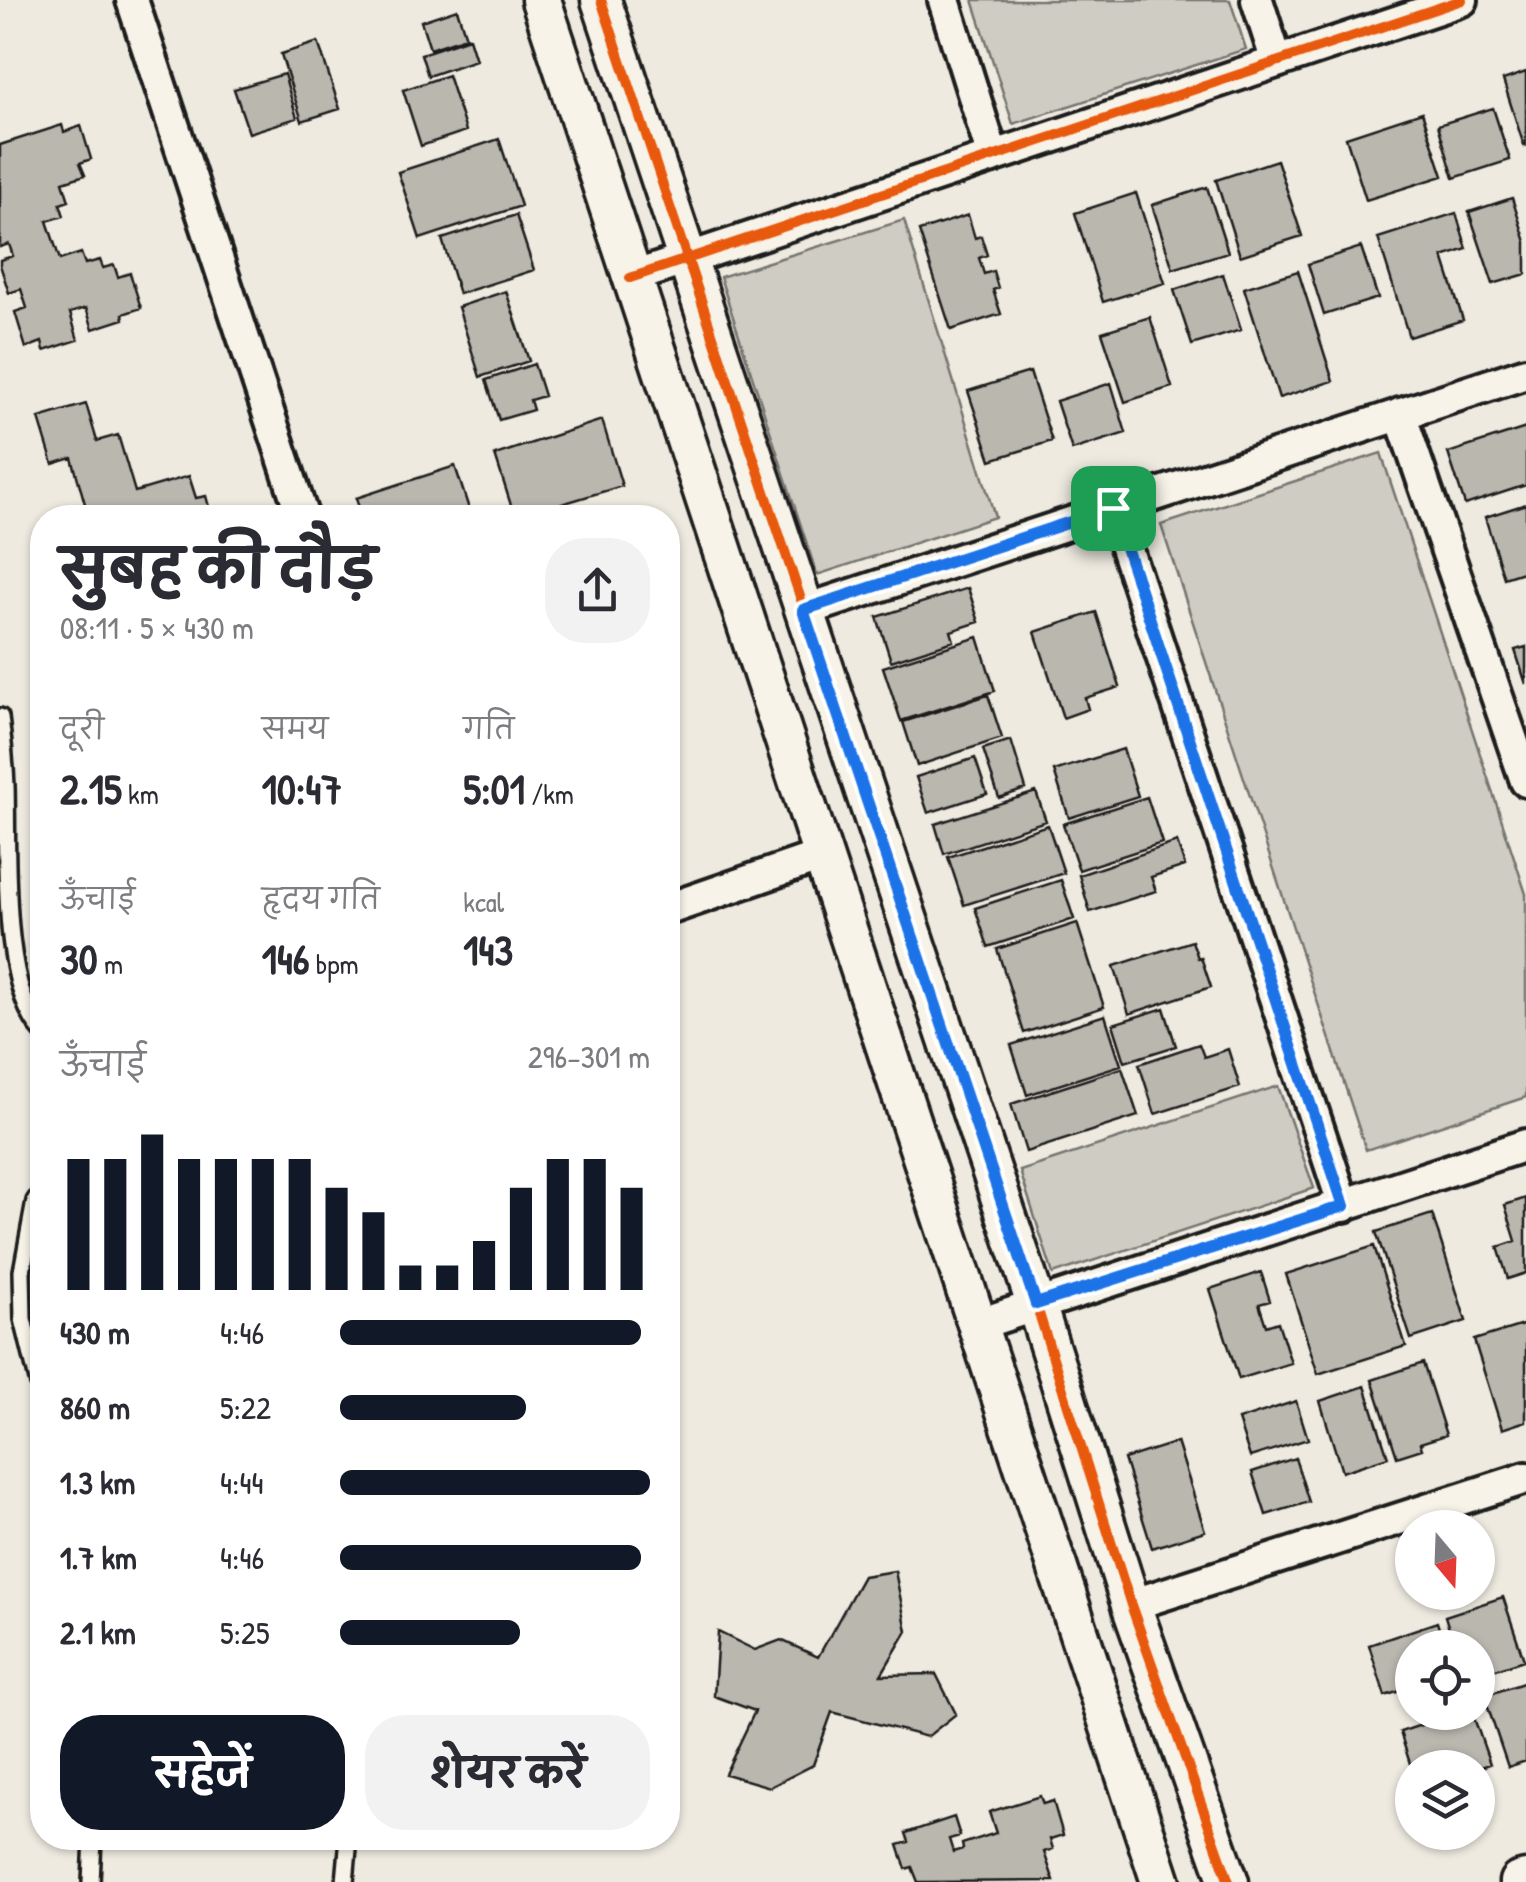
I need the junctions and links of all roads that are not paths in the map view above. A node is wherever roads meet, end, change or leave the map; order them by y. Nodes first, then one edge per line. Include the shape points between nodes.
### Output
1 (132, 0) edge
2 (542, 0) edge
3 (601, 0) edge
4 (944, 0) edge
5 (1256, 0) edge
6 (1462, 0) edge
7 (1277, 62) junction
8 (993, 157) junction
9 (687, 259) junction
10 (630, 278) junction
11 (1526, 373) edge
12 (1400, 414) junction
13 (298, 505) edge
14 (1113, 508) junction
15 (803, 610) junction
16 (0, 717) edge
17 (1526, 781) edge
18 (821, 856) junction
19 (680, 905) edge
20 (2, 922) edge
21 (30, 1014) edge
22 (1526, 1146) edge
23 (1344, 1206) junction
24 (30, 1228) edge
25 (1036, 1304) junction
26 (976, 1325) junction
27 (30, 1348) edge
28 (1526, 1478) edge
29 (1131, 1605) junction
30 (92, 1850) edge
31 (348, 1850) edge
32 (1526, 1880) edge
33 (91, 1882) edge
34 (345, 1882) edge
35 (1161, 1882) edge
36 (1229, 1882) edge
37 (1518, 1882) edge

1 - 13 street
2 - 10 street
3 - 9 street
4 - 8 street
5 - 7 street
6 - 7 street
7 - 8 street
8 - 9 street
9 - 10 street
9 - 15 street
10 - 18 street
11 - 12 street
12 - 14 street
12 - 17 street
14 - 15 street
14 - 23 street
15 - 25 street
16 - 20 lane via 6,787
18 - 19 street
18 - 26 street
20 - 21 lane via 18,996
22 - 23 street
23 - 25 street
24 - 27 lane via 22,1271
25 - 26 street
25 - 29 street
26 - 35 street
28 - 29 street
29 - 36 street
30 - 33 lane
31 - 34 lane
32 - 37 street

